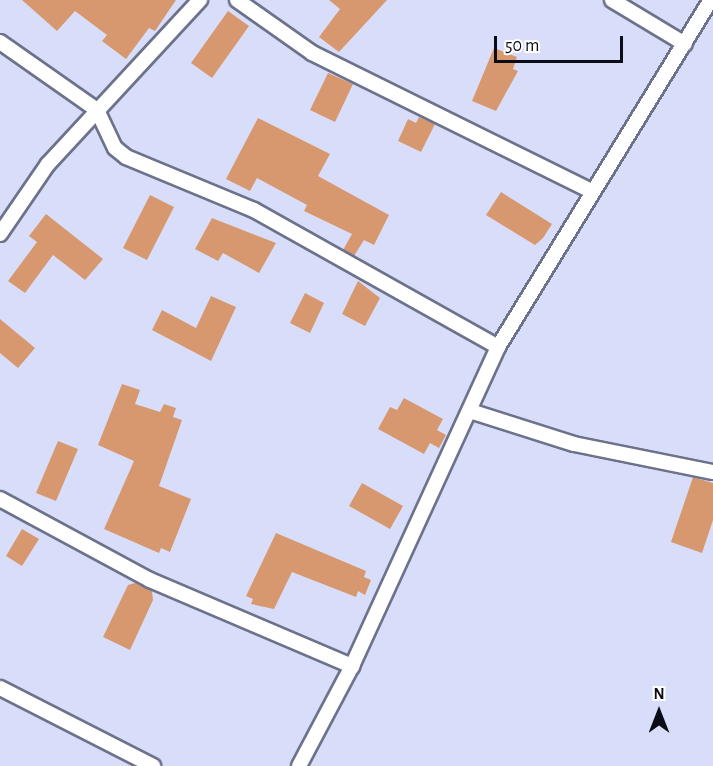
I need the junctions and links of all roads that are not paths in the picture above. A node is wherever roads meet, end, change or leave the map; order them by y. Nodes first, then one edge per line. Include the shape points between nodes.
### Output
1 (200, 0) edge
2 (237, 0) edge
3 (612, 0) edge
4 (711, 0) edge
5 (707, 20) edge
6 (0, 42) edge
7 (685, 44) junction
8 (97, 110) junction
9 (591, 191) junction
10 (0, 234) edge
11 (498, 347) junction
12 (470, 411) junction
13 (713, 471) edge
14 (0, 499) edge
15 (352, 666) junction
16 (0, 688) edge
17 (153, 766) edge
18 (299, 766) edge

1 - 8 street
2 - 9 street via 312,53
3 - 7 street
4 - 5 street
5 - 7 street
6 - 8 street
7 - 9 street
8 - 10 street via 48,164
8 - 11 street via 115,148 126,157 254,210
9 - 11 street
11 - 12 street
12 - 13 street via 574,444
12 - 15 street
14 - 15 street via 150,580
15 - 18 street
16 - 17 street

